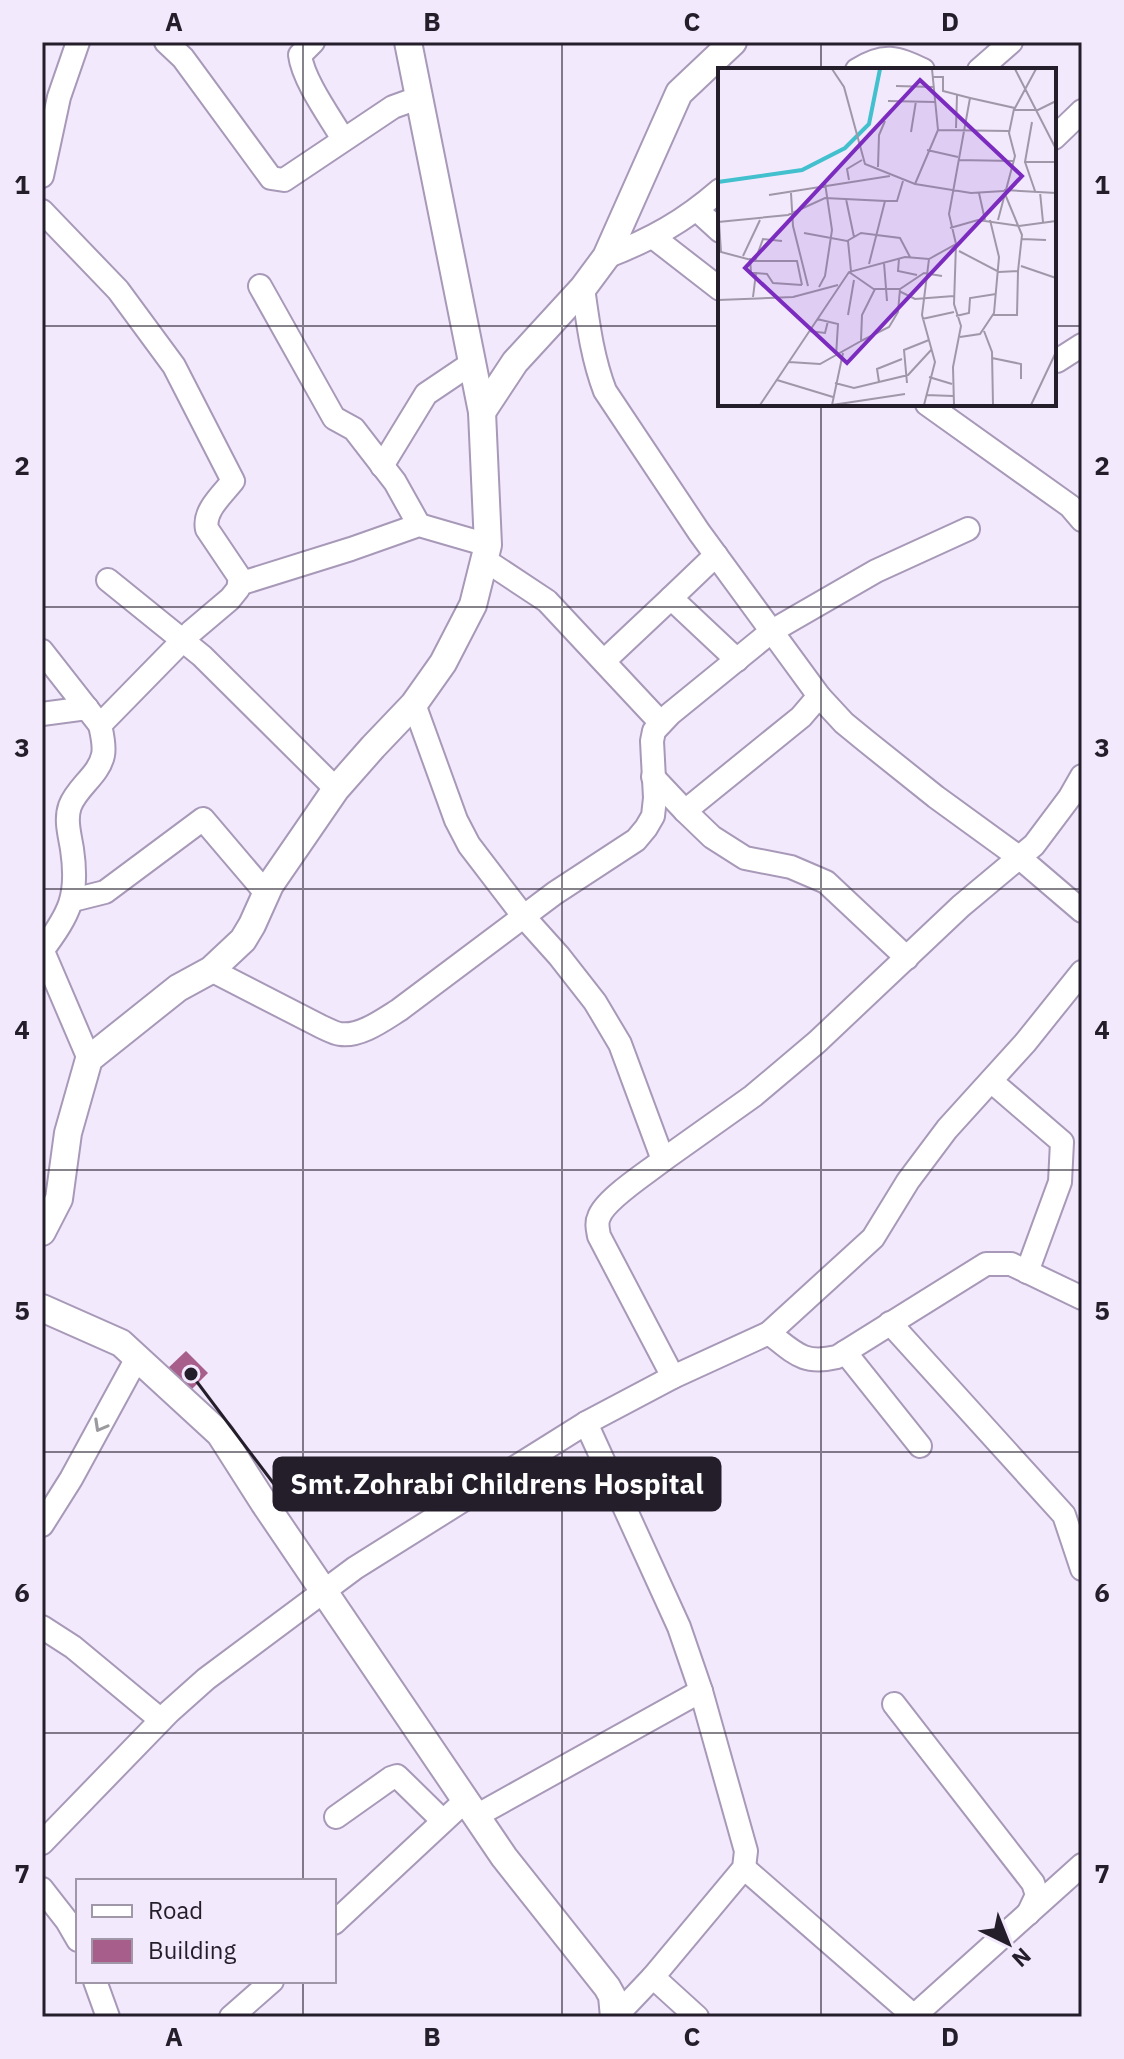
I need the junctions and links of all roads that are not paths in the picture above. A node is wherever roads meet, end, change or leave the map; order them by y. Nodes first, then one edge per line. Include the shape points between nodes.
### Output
1 (78, 42) edge
2 (166, 42) edge
3 (313, 42) edge
4 (408, 42) edge
5 (733, 42) edge
6 (1011, 42) edge
7 (861, 68) edge
8 (919, 68) edge
9 (981, 68) edge
10 (418, 98) junction
11 (1082, 111) edge
12 (1056, 136) edge
13 (343, 139) junction
14 (42, 176) edge
15 (718, 192) edge
16 (697, 210) junction
17 (42, 211) edge
18 (718, 229) edge
19 (653, 237) junction
20 (606, 257) junction
21 (260, 286) dead end
22 (718, 287) edge
23 (583, 288) junction
24 (1082, 345) edge
25 (1057, 361) dead end
26 (472, 363) junction
27 (930, 406) edge
28 (482, 412) junction
29 (382, 466) junction
30 (1082, 520) edge
31 (419, 525) junction
32 (968, 529) dead end
33 (486, 552) junction
34 (716, 555) junction
35 (108, 580) dead end
36 (239, 584) junction
37 (671, 598) junction
38 (772, 631) junction
39 (182, 641) junction
40 (42, 651) edge
41 (737, 660) junction
42 (604, 661) junction
43 (819, 696) junction
44 (414, 704) junction
45 (42, 714) edge
46 (94, 716) junction
47 (661, 723) junction
48 (1082, 776) edge
49 (653, 777) junction
50 (336, 789) junction
51 (685, 811) junction
52 (1020, 858) junction
53 (266, 893) junction
54 (73, 900) junction
55 (1082, 911) edge
56 (524, 917) junction
57 (42, 950) edge
58 (907, 958) junction
59 (211, 970) junction
60 (1082, 972) edge
61 (89, 1059) junction
62 (991, 1081) junction
63 (663, 1160) junction
64 (42, 1232) edge
65 (1027, 1272) junction
66 (1082, 1298) edge
67 (42, 1308) edge
68 (890, 1323) junction
69 (769, 1333) junction
70 (845, 1352) junction
71 (137, 1358) junction
72 (673, 1377) junction
73 (586, 1423) junction
74 (920, 1446) dead end
75 (42, 1525) edge
76 (1082, 1569) edge
77 (324, 1591) junction
78 (42, 1627) edge
79 (701, 1691) junction
80 (894, 1704) dead end
81 (161, 1720) junction
82 (471, 1808) junction
83 (336, 1817) dead end
84 (443, 1821) junction
85 (42, 1843) edge
86 (1082, 1865) edge
87 (744, 1868) junction
88 (42, 1889) edge
89 (1028, 1914) junction
90 (336, 1921) edge
91 (76, 1937) edge
92 (653, 1977) junction
93 (96, 1983) edge
94 (270, 1983) edge
95 (108, 2017) edge
96 (231, 2017) edge
97 (614, 2017) edge
98 (697, 2017) edge
99 (914, 2017) edge

1 - 14 street via 59,97
2 - 13 street via 271,178 284,180
3 - 13 street via 300,55 301,64
4 - 10 street
5 - 20 street via 679,93
6 - 9 street
7 - 8 street via 885,58
10 - 13 street via 393,107
10 - 26 street
11 - 12 street
15 - 16 street
16 - 18 street
16 - 19 street
17 - 36 street via 118,290 174,366 233,481 205,521 234,566
19 - 20 street
19 - 22 street
20 - 23 street
21 - 29 street via 334,418 354,429
23 - 28 street via 515,362
23 - 34 street via 605,391
24 - 25 street
26 - 28 street
26 - 29 street via 426,394
27 - 30 street via 1070,506
28 - 33 street
29 - 31 street
31 - 33 street
31 - 36 street
32 - 38 street via 876,571
33 - 42 street via 547,601
33 - 44 street via 473,605
34 - 37 street
34 - 38 street
35 - 39 street
36 - 39 street via 230,599
37 - 41 street
37 - 42 street
38 - 41 street
38 - 43 street
39 - 46 street
39 - 50 street
40 - 46 street
41 - 47 street
42 - 47 street
43 - 51 street via 801,717
43 - 52 street via 866,741
44 - 50 street
44 - 56 street via 456,820
45 - 46 street
46 - 54 street via 103,756 76,795 68,819
47 - 49 street via 652,741
48 - 52 street
49 - 51 street
49 - 56 street via 653,816 636,840
50 - 53 street
51 - 58 street via 745,858 791,867 826,882
52 - 55 street
52 - 58 street
53 - 54 street via 203,819 105,892
53 - 59 street via 243,940
54 - 57 street
56 - 59 street via 399,1010 354,1033 322,1027
56 - 63 street via 595,1002 620,1044
57 - 61 street
58 - 63 street via 753,1096
59 - 61 street via 178,988
60 - 62 street
61 - 64 street via 68,1133 59,1199
62 - 65 street via 1062,1142 1060,1182
62 - 69 street via 947,1129 873,1238
63 - 72 street via 608,1203 597,1225
65 - 66 street
65 - 68 street via 1011,1264 986,1264
67 - 71 street via 121,1343
68 - 70 street
68 - 76 street via 1064,1515
69 - 70 street via 801,1358 823,1360
69 - 72 street
70 - 74 street
71 -> 75 street
71 - 77 street via 220,1434
72 - 73 street
73 - 77 street
73 - 79 street via 679,1627
77 - 81 street via 206,1679
77 - 82 street
78 - 81 street
79 - 82 street
79 - 87 street via 746,1851
80 - 89 street via 1033,1883 1037,1895
81 - 85 street
82 - 84 street
82 - 97 street via 607,1987
83 - 84 street via 397,1776
84 - 90 street
86 - 89 street
87 - 92 street
87 - 99 street
88 - 91 street
89 - 99 street
92 - 97 street
92 - 98 street
93 - 95 street
94 - 96 street

